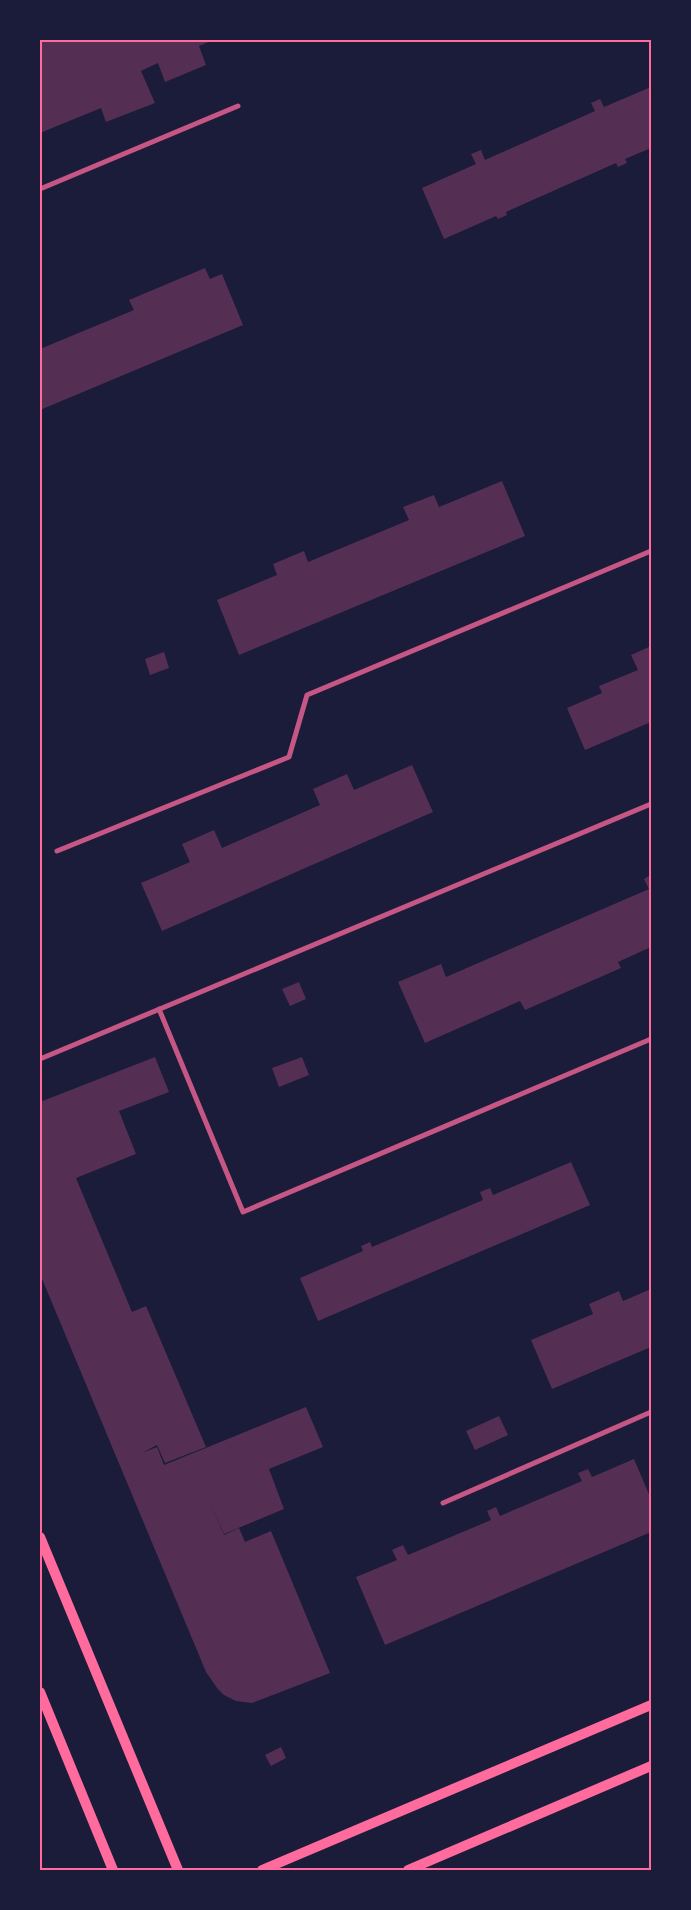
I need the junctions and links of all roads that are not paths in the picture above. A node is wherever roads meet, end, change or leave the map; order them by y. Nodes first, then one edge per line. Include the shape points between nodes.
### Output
1 (238, 106) dead end
2 (40, 189) edge
3 (651, 550) edge
4 (651, 804) edge
5 (57, 852) dead end
6 (159, 1009) junction
7 (651, 1038) edge
8 (40, 1059) edge
9 (651, 1412) edge
10 (443, 1503) dead end
11 (40, 1537) edge
12 (40, 1692) edge
13 (651, 1705) edge
14 (651, 1766) edge
15 (114, 1870) edge
16 (178, 1870) edge
17 (262, 1870) edge
18 (408, 1870) edge

1 - 2 street
3 - 5 street via 308,695 289,757
4 - 6 street
6 - 7 street via 243,1212
6 - 8 street
9 - 10 street
11 - 16 main road
12 - 15 main road
13 - 17 main road
14 - 18 main road

